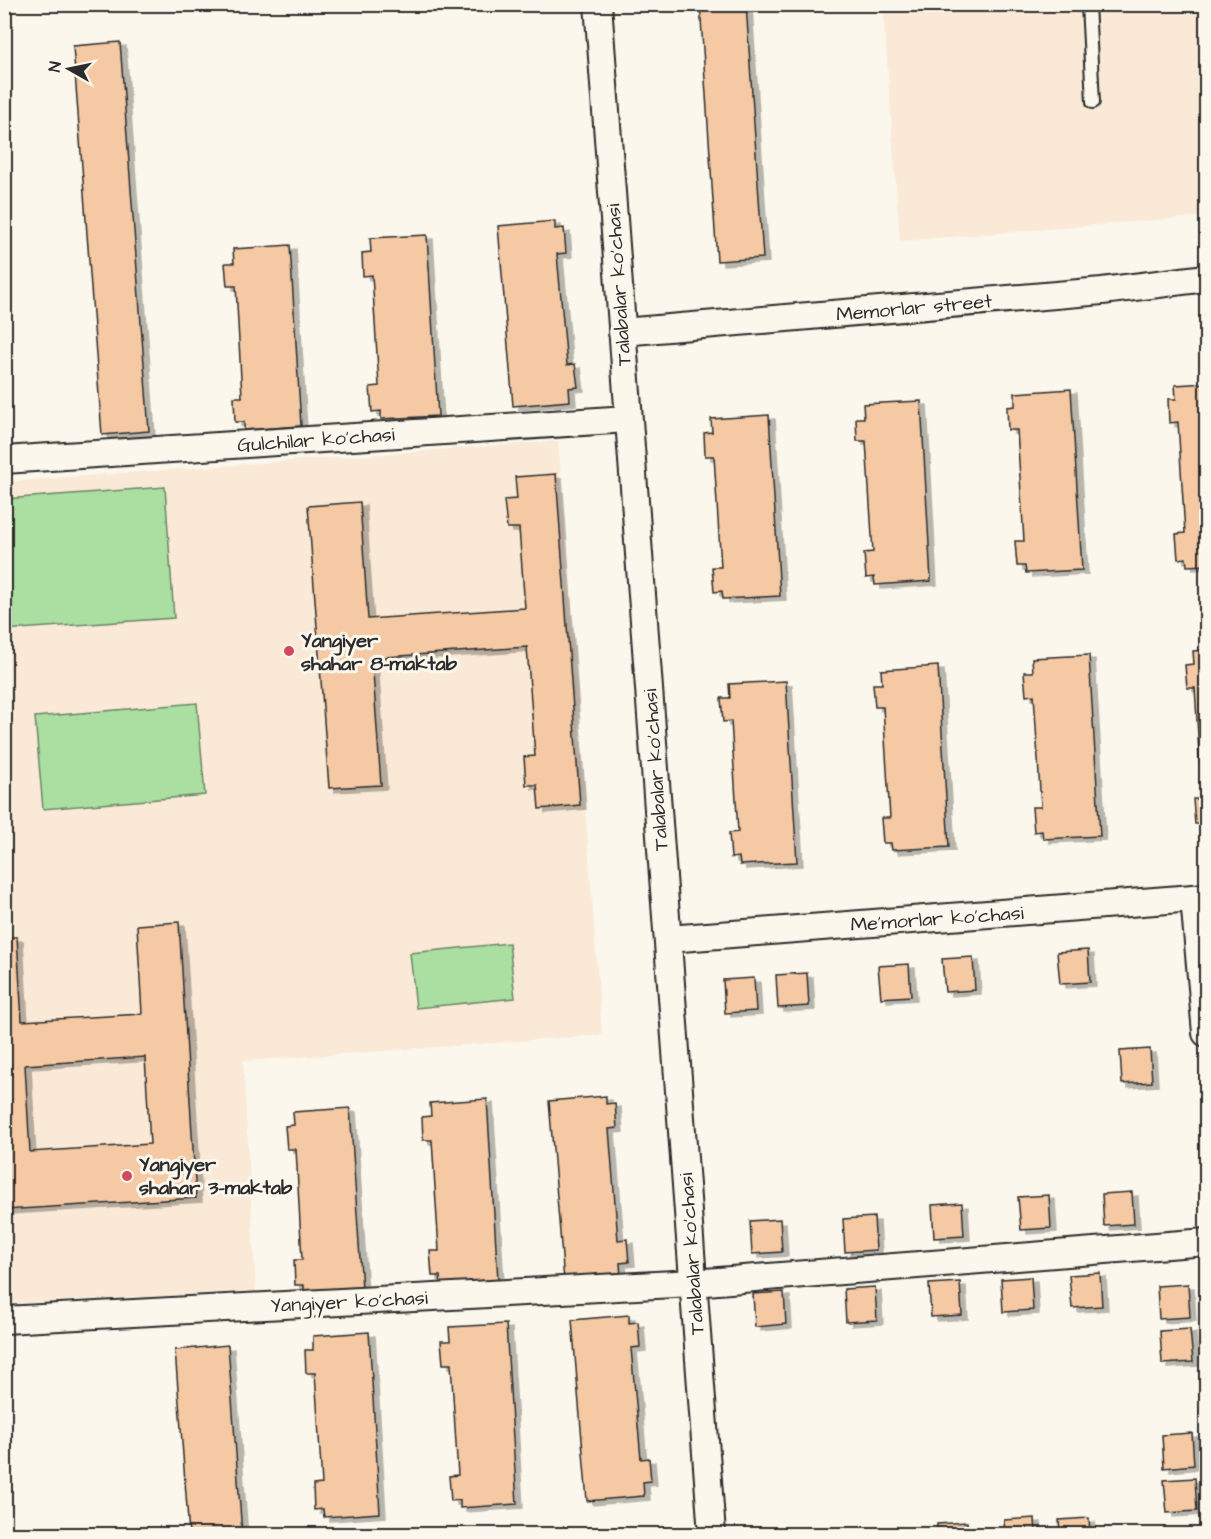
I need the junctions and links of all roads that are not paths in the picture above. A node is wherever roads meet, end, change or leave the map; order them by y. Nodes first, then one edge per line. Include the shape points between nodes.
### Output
1 (598, 4) edge
2 (1088, 4) edge
3 (1093, 102) dead end
4 (1206, 278) edge
5 (622, 332) junction
6 (628, 419) junction
7 (4, 460) edge
8 (1200, 897) edge
9 (668, 939) junction
10 (1206, 1034) edge
11 (1206, 1242) edge
12 (693, 1283) junction
13 (4, 1320) edge
14 (712, 1534) edge

1 - 5 street, Talabalar ko'chasi
2 - 3 lane
4 - 5 street, Memorlar street via 1102,291
5 - 6 street, Talabalar ko'chasi
6 - 7 street, Gulchilar ko'chasi
6 - 9 street, Talabalar ko'chasi
8 - 9 street, Me'morlar ko'chasi
8 - 10 street
9 - 12 street, Talabalar ko'chasi
11 - 12 street, Yangiyer ko'chasi
12 - 13 street, Yangiyer ko'chasi
12 - 14 street, Talabalar ko'chasi

